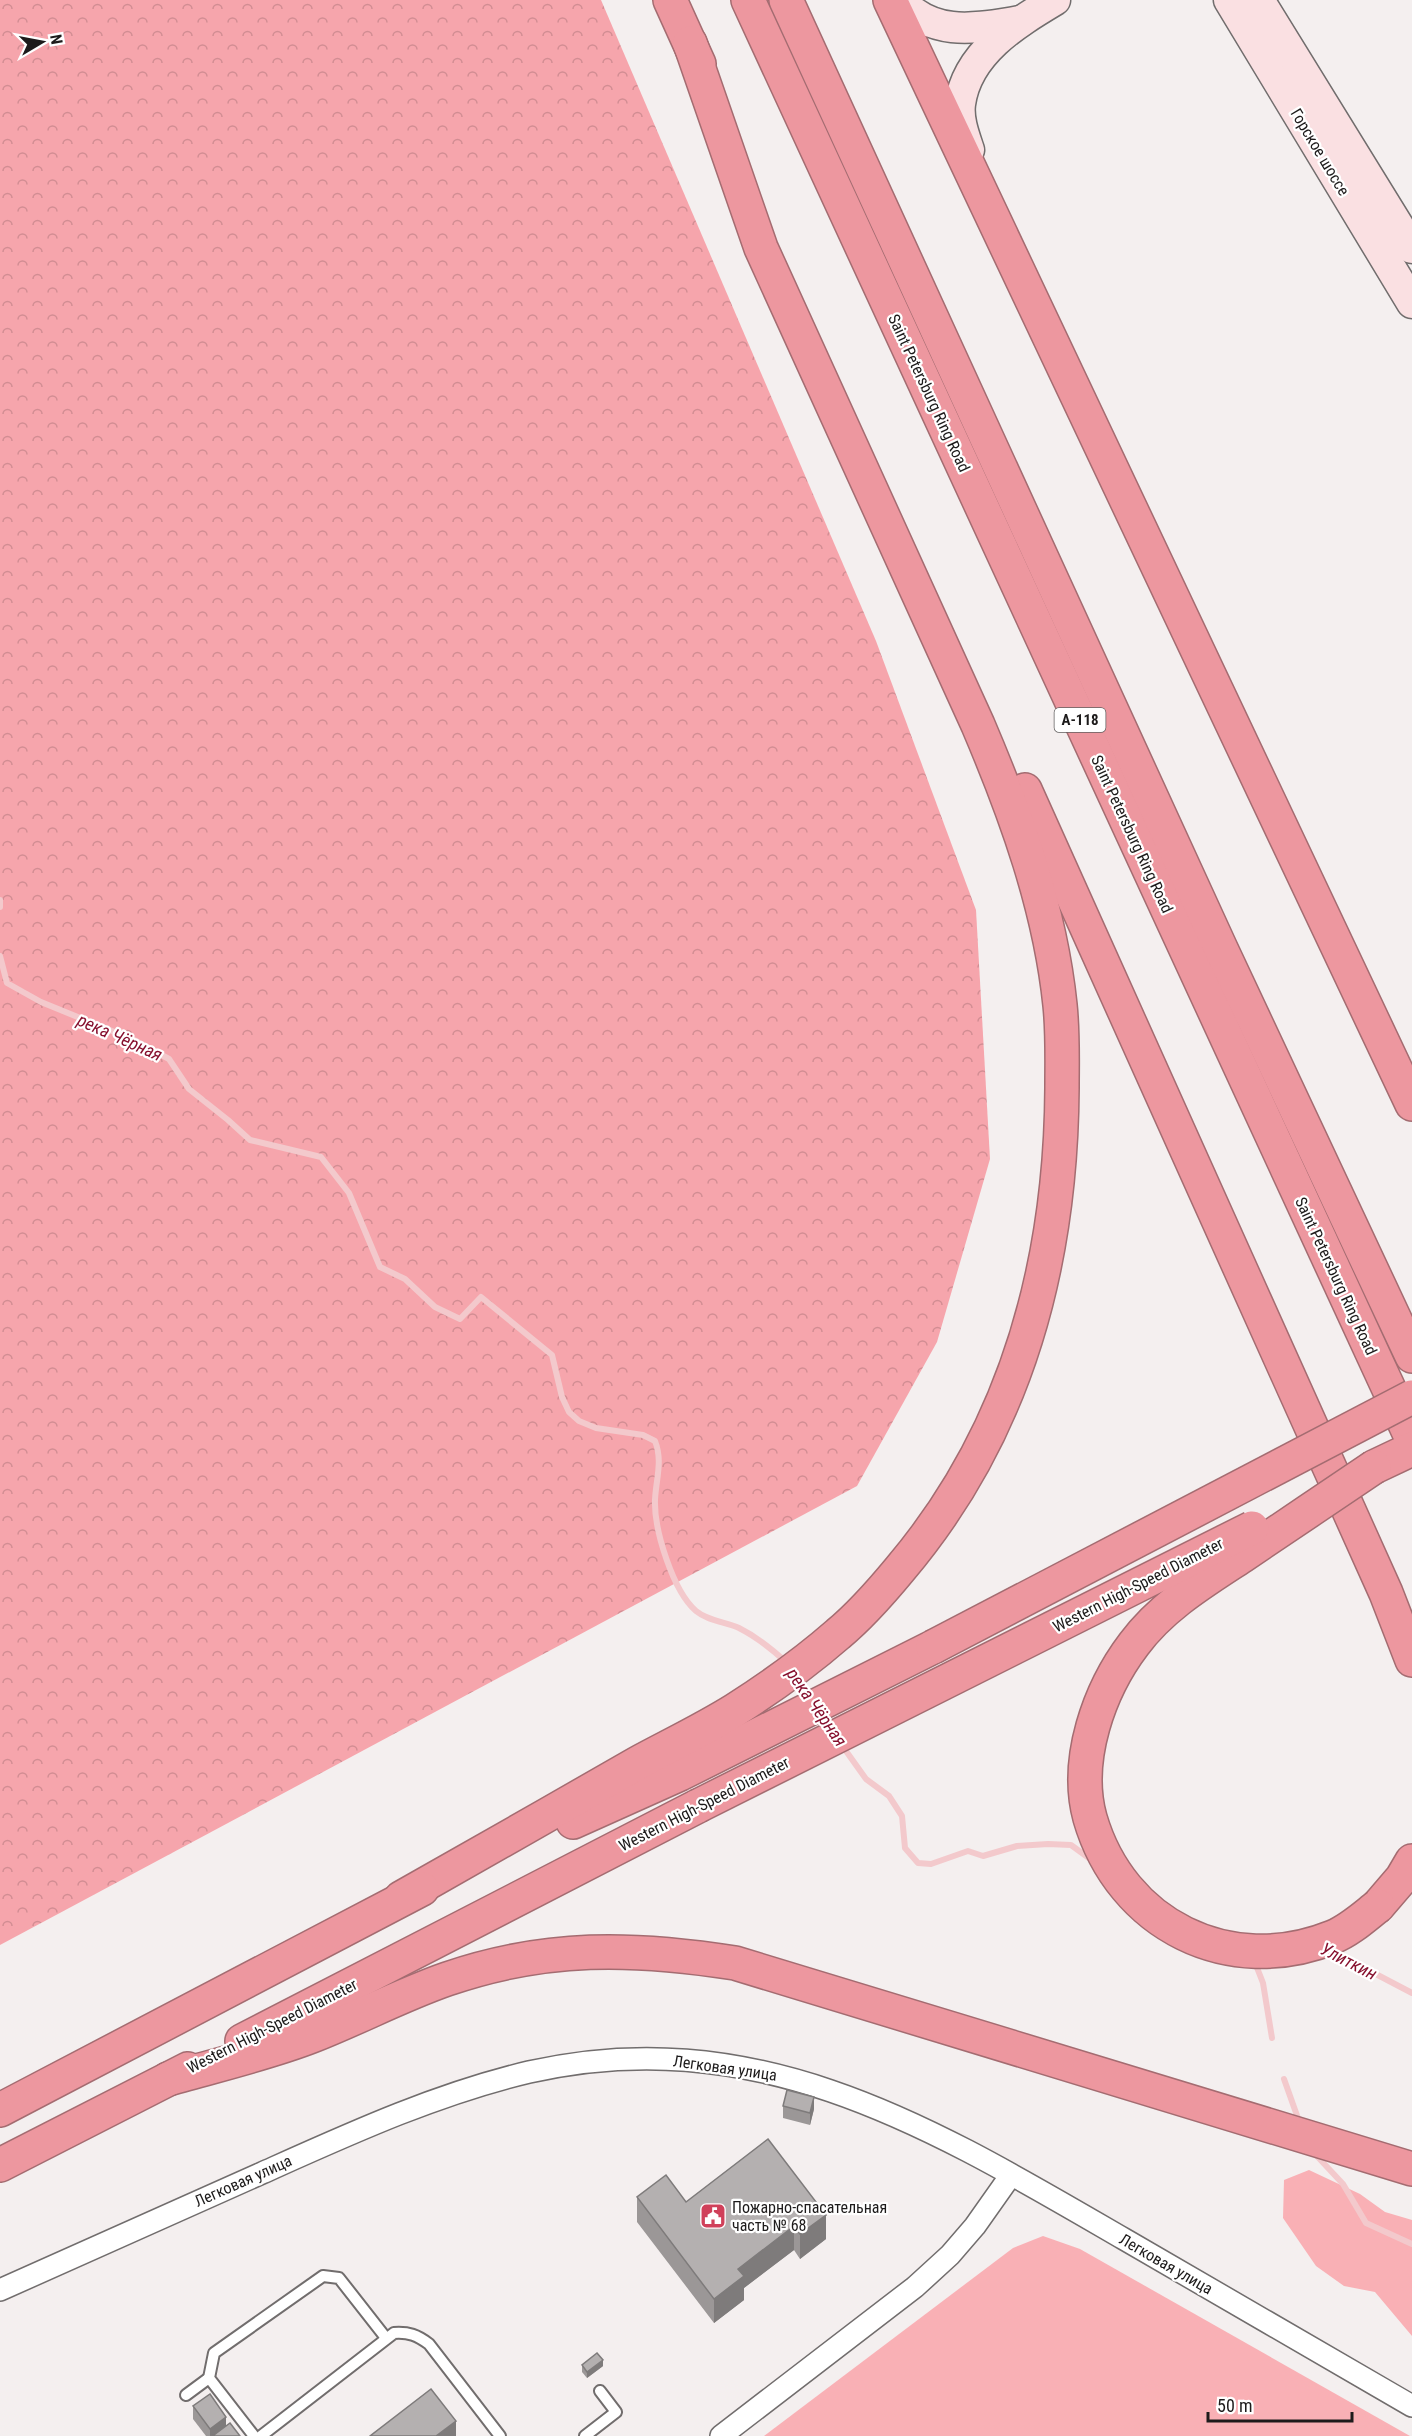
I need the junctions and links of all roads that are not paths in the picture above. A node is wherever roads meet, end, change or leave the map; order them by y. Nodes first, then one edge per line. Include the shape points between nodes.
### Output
1 (670, 0) edge
2 (748, 0) edge
3 (786, 0) edge
4 (890, 0) edge
5 (900, 0) edge
6 (1055, 0) edge
7 (1217, 0) edge
8 (1229, 0) edge
9 (1259, 0) edge
10 (1276, 0) edge
11 (1021, 21) junction
12 (690, 43) junction
13 (1256, 45) junction
14 (1291, 52) junction
15 (982, 196) junction
16 (1377, 247) junction
17 (1412, 248) edge
18 (1412, 303) edge
19 (1412, 317) edge
20 (1412, 1104) edge
21 (1412, 1356) edge
22 (1412, 1397) edge
23 (1412, 1439) edge
24 (1412, 1449) edge
25 (1374, 1467) junction
26 (1412, 1660) edge
27 (674, 1760) junction
28 (1412, 1861) edge
29 (168, 2079) junction
30 (0, 2110) edge
31 (0, 2165) edge
32 (1412, 2169) edge
33 (1011, 2175) junction
34 (0, 2290) edge
35 (386, 2338) junction
36 (209, 2378) junction
37 (600, 2391) dead end
38 (186, 2395) dead end
39 (1412, 2406) edge
40 (494, 2434) edge
41 (254, 2436) edge
42 (261, 2436) edge
43 (585, 2436) edge
44 (721, 2436) edge

1 - 12 highway
2 - 23 highway, Saint Petersburg Ring Road / А-118
3 - 21 highway, Saint Petersburg Ring Road / А-118
4 - 15 highway
5 - 11 main road via 928,21 952,28
6 - 11 main road
7 - 13 main road
8 - 13 main road, Горское шоссе
9 - 14 main road, Горское шоссе
10 - 14 street via 1290,24
11 - 15 main road via 987,49 968,76 960,105 962,128
12 - 26 highway via 1377,1572
12 - 27 highway via 761,248 1002,782 1030,861 1054,961 1063,1044 1060,1159 1044,1273 1030,1331 1009,1389 970,1470 930,1533 873,1601 803,1662
13 - 16 main road, Горское шоссе
14 - 17 main road, Горское шоссе
15 - 20 highway
16 - 18 main road, Горское шоссе
16 - 19 main road
22 - 27 highway, bridge via 943,1641
24 - 25 highway, Western High-Speed Diameter
25 - 28 highway, bridge via 1184,1595 1135,1642 1109,1683 1093,1721 1086,1790 1089,1816 1109,1865 1130,1892 1180,1933 1215,1946 1274,1951 1334,1937 1378,1906
25 - 29 highway, Western High-Speed Diameter, bridge via 698,1806
27 - 30 highway via 401,1898
29 - 31 highway, Western High-Speed Diameter
29 - 32 highway via 310,2036 398,1998 485,1968 544,1955 631,1951 680,1954 735,1964
33 - 34 street, Легковая улица via 932,2132 868,2104 831,2089 759,2070 687,2060 579,2064 524,2074 443,2097
33 - 39 street, Легковая улица
33 - 44 street via 975,2226 915,2286
35 - 36 lane via 339,2278 322,2276 214,2353
35 - 40 lane via 394,2332 407,2332 429,2344
35 - 42 lane
36 - 38 lane
36 - 41 lane
37 - 43 lane via 616,2412

